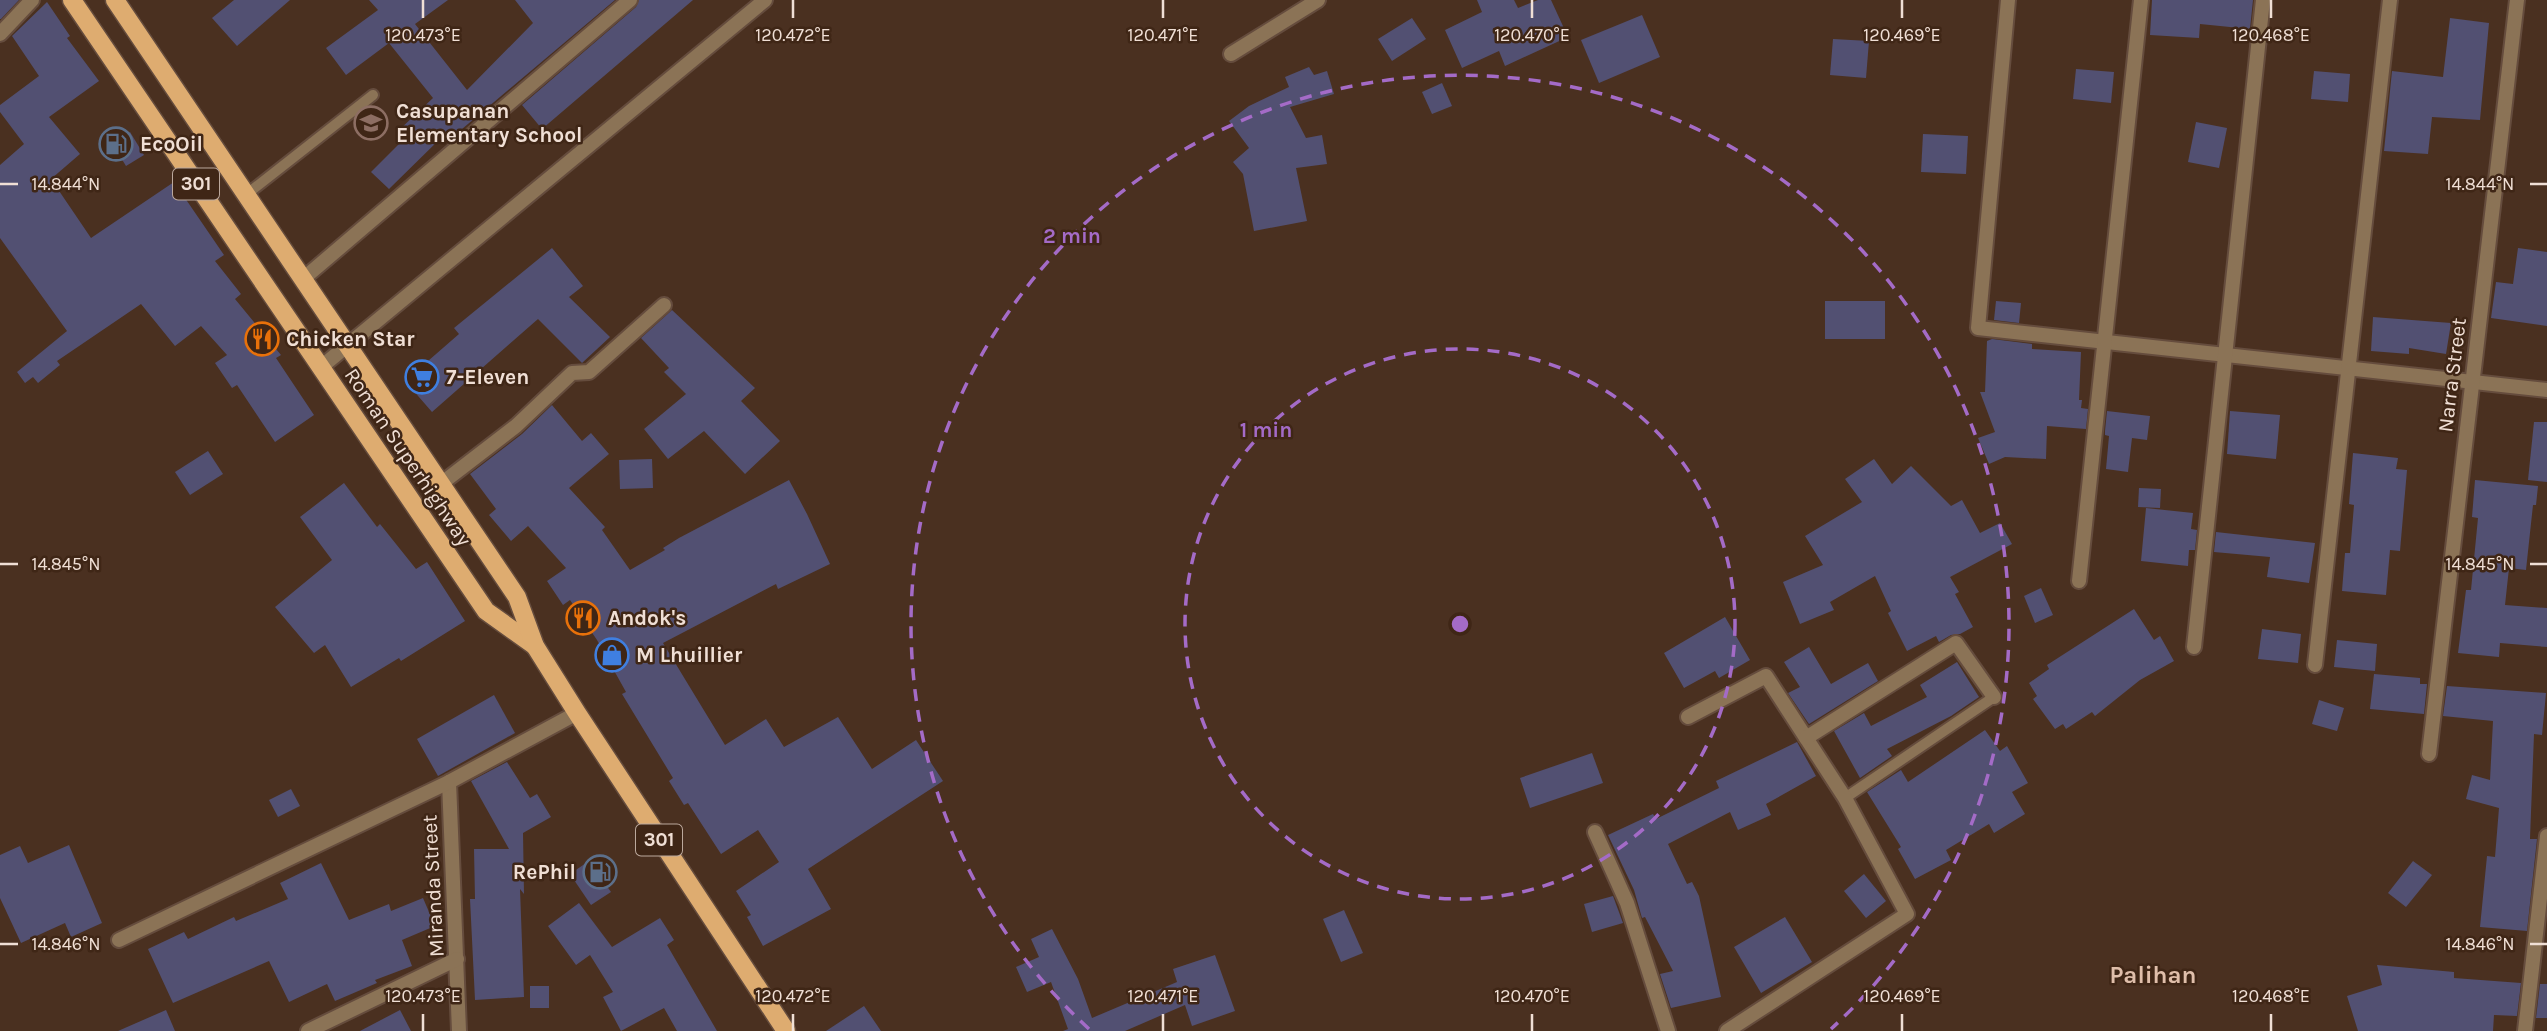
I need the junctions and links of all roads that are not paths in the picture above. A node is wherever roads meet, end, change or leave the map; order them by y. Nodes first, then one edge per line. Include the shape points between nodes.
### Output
1 (32, 0) edge
2 (72, 0) edge
3 (630, 0) edge
4 (765, 0) edge
5 (1318, 0) edge
6 (2008, 0) edge
7 (2141, 0) edge
8 (2263, 0) edge
9 (2390, 0) edge
10 (2516, 0) edge
11 (117, 1) edge
12 (0, 34) edge
13 (1231, 54) dead end
14 (373, 95) dead end
15 (247, 194) junction
16 (303, 279) junction
17 (664, 304) dead end
18 (2104, 343) junction
19 (350, 346) junction
20 (2228, 356) junction
21 (320, 368) junction
22 (2350, 370) junction
23 (2473, 381) junction
24 (2547, 390) edge
25 (442, 483) junction
26 (2079, 582) dead end
27 (536, 646) junction
28 (2194, 647) dead end
29 (2315, 665) dead end
30 (1994, 697) joint
31 (577, 713) junction
32 (1688, 717) dead end
33 (1806, 738) junction
34 (2429, 754) dead end
35 (449, 782) junction
36 (1845, 798) junction
37 (1595, 832) dead end
38 (2547, 836) edge
39 (119, 940) dead end
40 (457, 959) junction
41 (308, 1031) edge
42 (459, 1031) edge
43 (786, 1031) edge
44 (1668, 1031) edge
45 (1727, 1031) edge
46 (2525, 1031) edge

1 - 12 street
2 - 21 main road, Roman Superhighway / 301
3 - 16 street
4 - 19 street
5 - 13 street
6 - 18 street via 1978,328
7 - 18 street
8 - 20 street
9 - 22 street
10 - 23 street, Narra Street
11 - 15 main road, Roman Superhighway / 301
14 - 15 lane
15 - 16 main road, Roman Superhighway / 301
16 - 19 main road, Roman Superhighway / 301
17 - 25 street via 589,372 572,373 516,426
18 - 20 street
18 - 26 street
19 - 21 street
19 - 25 main road, Roman Superhighway / 301
20 - 22 street
20 - 28 street
21 - 27 main road, Roman Superhighway / 301 via 486,611
22 - 23 street
22 - 29 street
23 - 24 street
23 - 34 street, Narra Street
25 - 27 main road, Roman Superhighway / 301 via 517,597
27 - 31 main road, Roman Superhighway / 301
30 - 33 street via 1956,643
30 - 36 lane
31 - 35 street
31 - 43 main road, Roman Superhighway / 301
32 - 33 street via 1766,676
33 - 36 street
35 - 39 street
35 - 40 street, Miranda Street
36 - 45 street via 1907,914
37 - 44 street via 1627,903
38 - 46 street
40 - 41 street
40 - 42 street, Miranda Street

